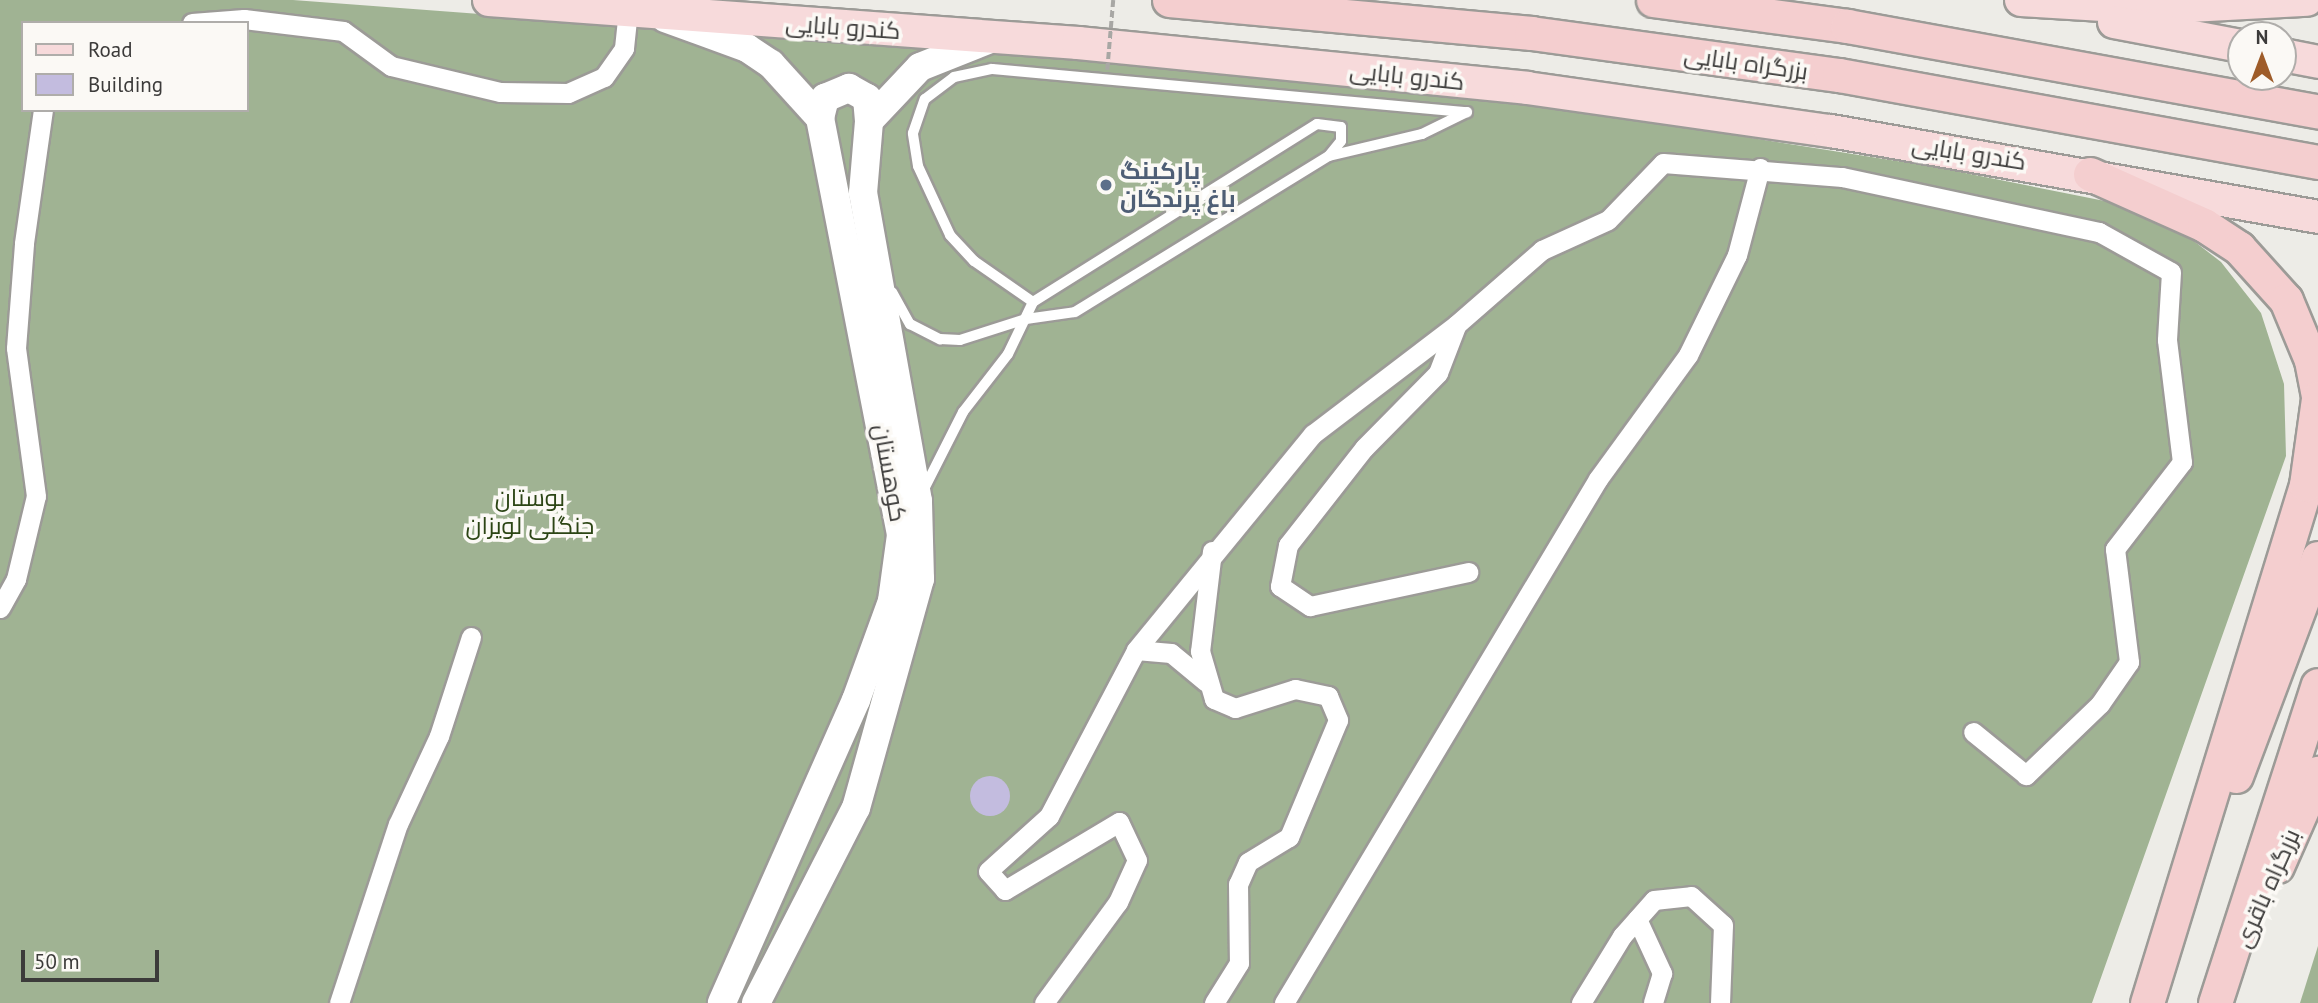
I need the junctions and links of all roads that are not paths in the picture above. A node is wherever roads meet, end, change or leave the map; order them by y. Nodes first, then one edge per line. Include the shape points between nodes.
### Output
1 (489, 0) edge
2 (1169, 0) edge
3 (1653, 0) edge
4 (2307, 0) edge
5 (2011, 1) edge
6 (640, 12) junction
7 (218, 21) edge
8 (991, 38) junction
9 (2227, 43) edge
10 (2297, 58) edge
11 (2318, 62) edge
12 (43, 112) edge
13 (2318, 112) edge
14 (820, 118) junction
15 (869, 121) junction
16 (1329, 156) junction
17 (2318, 162) edge
18 (1760, 169) junction
19 (2090, 174) junction
20 (2318, 217) edge
21 (872, 247) junction
22 (1033, 302) junction
23 (1026, 320) junction
24 (1456, 325) junction
25 (2318, 397) edge
26 (918, 501) junction
27 (1212, 550) junction
28 (2318, 558) edge
29 (1468, 572) dead end
30 (0, 608) edge
31 (471, 637) dead end
32 (1136, 650) junction
33 (1206, 682) junction
34 (2318, 685) edge
35 (1973, 732) dead end
36 (2318, 773) edge
37 (798, 831) junction
38 (841, 846) junction
39 (1637, 919) junction
40 (2148, 1002) edge
41 (340, 1003) edge
42 (722, 1003) edge
43 (756, 1003) edge
44 (1044, 1003) edge
45 (1214, 1003) edge
46 (1284, 1003) edge
47 (1581, 1003) edge
48 (1653, 1003) edge
49 (1720, 1003) edge
50 (2216, 1003) edge

1 - 6 main road, کندرو بابایی
2 - 17 highway, بزرگراه بابایی via 1531,33 1839,75
3 - 13 highway, بزرگراه بابایی via 1847,26
4 - 5 main road via 2152,8
5 - 9 main road
6 - 7 street via 604,77 568,93 500,92 391,66 343,31 244,19
6 - 8 main road, کندرو بابایی
6 - 14 main road, کوهستان via 747,48 786,76
8 - 15 main road via 920,68
8 - 19 main road, کندرو بابایی via 1527,88
10 - 11 main road
12 - 30 street via 24,243 16,348 36,496 16,579
14 - 15 main road via 825,98 849,88 867,98
14 - 37 main road, کوهستان via 901,535 892,601
15 - 21 main road, کوهستان via 862,172
16 - 22 lane via 1341,141 1341,127 1317,124
16 - 22 lane via 1422,134 1467,112 992,69 954,77 925,99 913,133 918,166 950,235 974,261
16 - 23 lane via 1075,312
18 - 24 street via 1663,163 1608,220 1542,250
18 - 35 street via 1842,177 2099,232 2171,272 2167,340 2182,462 2115,549 2129,662 2100,705 2026,775
18 - 46 street via 1737,255 1688,355 1598,479
19 - 20 main road, کندرو بابایی
19 - 25 highway via 2204,225 2239,248 2286,300 2311,360
21 - 23 lane via 909,324 924,334 960,340
21 - 26 main road, کوهستان
22 - 23 lane
23 - 26 lane via 1009,354 963,412
24 - 27 street via 1312,434
24 - 29 street via 1438,373 1364,448 1288,545 1280,586 1310,606
25 - 40 highway via 2315,443 2288,550
26 - 38 main road, کوهستان via 920,579
27 - 32 street
27 - 33 street via 1200,651
28 - 40 highway
31 - 41 street via 439,736 398,824
32 - 33 street via 1171,653
32 - 44 street via 1049,816 988,871 1005,890 1119,822 1138,860 1118,902
33 - 45 street via 1214,699 1235,708 1295,689 1328,696 1338,720 1289,838 1248,863 1238,884 1239,963
34 - 50 highway
36 - 50 highway, بزرگراه باقری
37 - 38 main road
37 - 42 main road, کوهستان
38 - 43 main road, کوهستان
39 - 47 street via 1589,983
39 - 48 street via 1662,973
39 - 49 street via 1654,900 1691,896 1723,925

